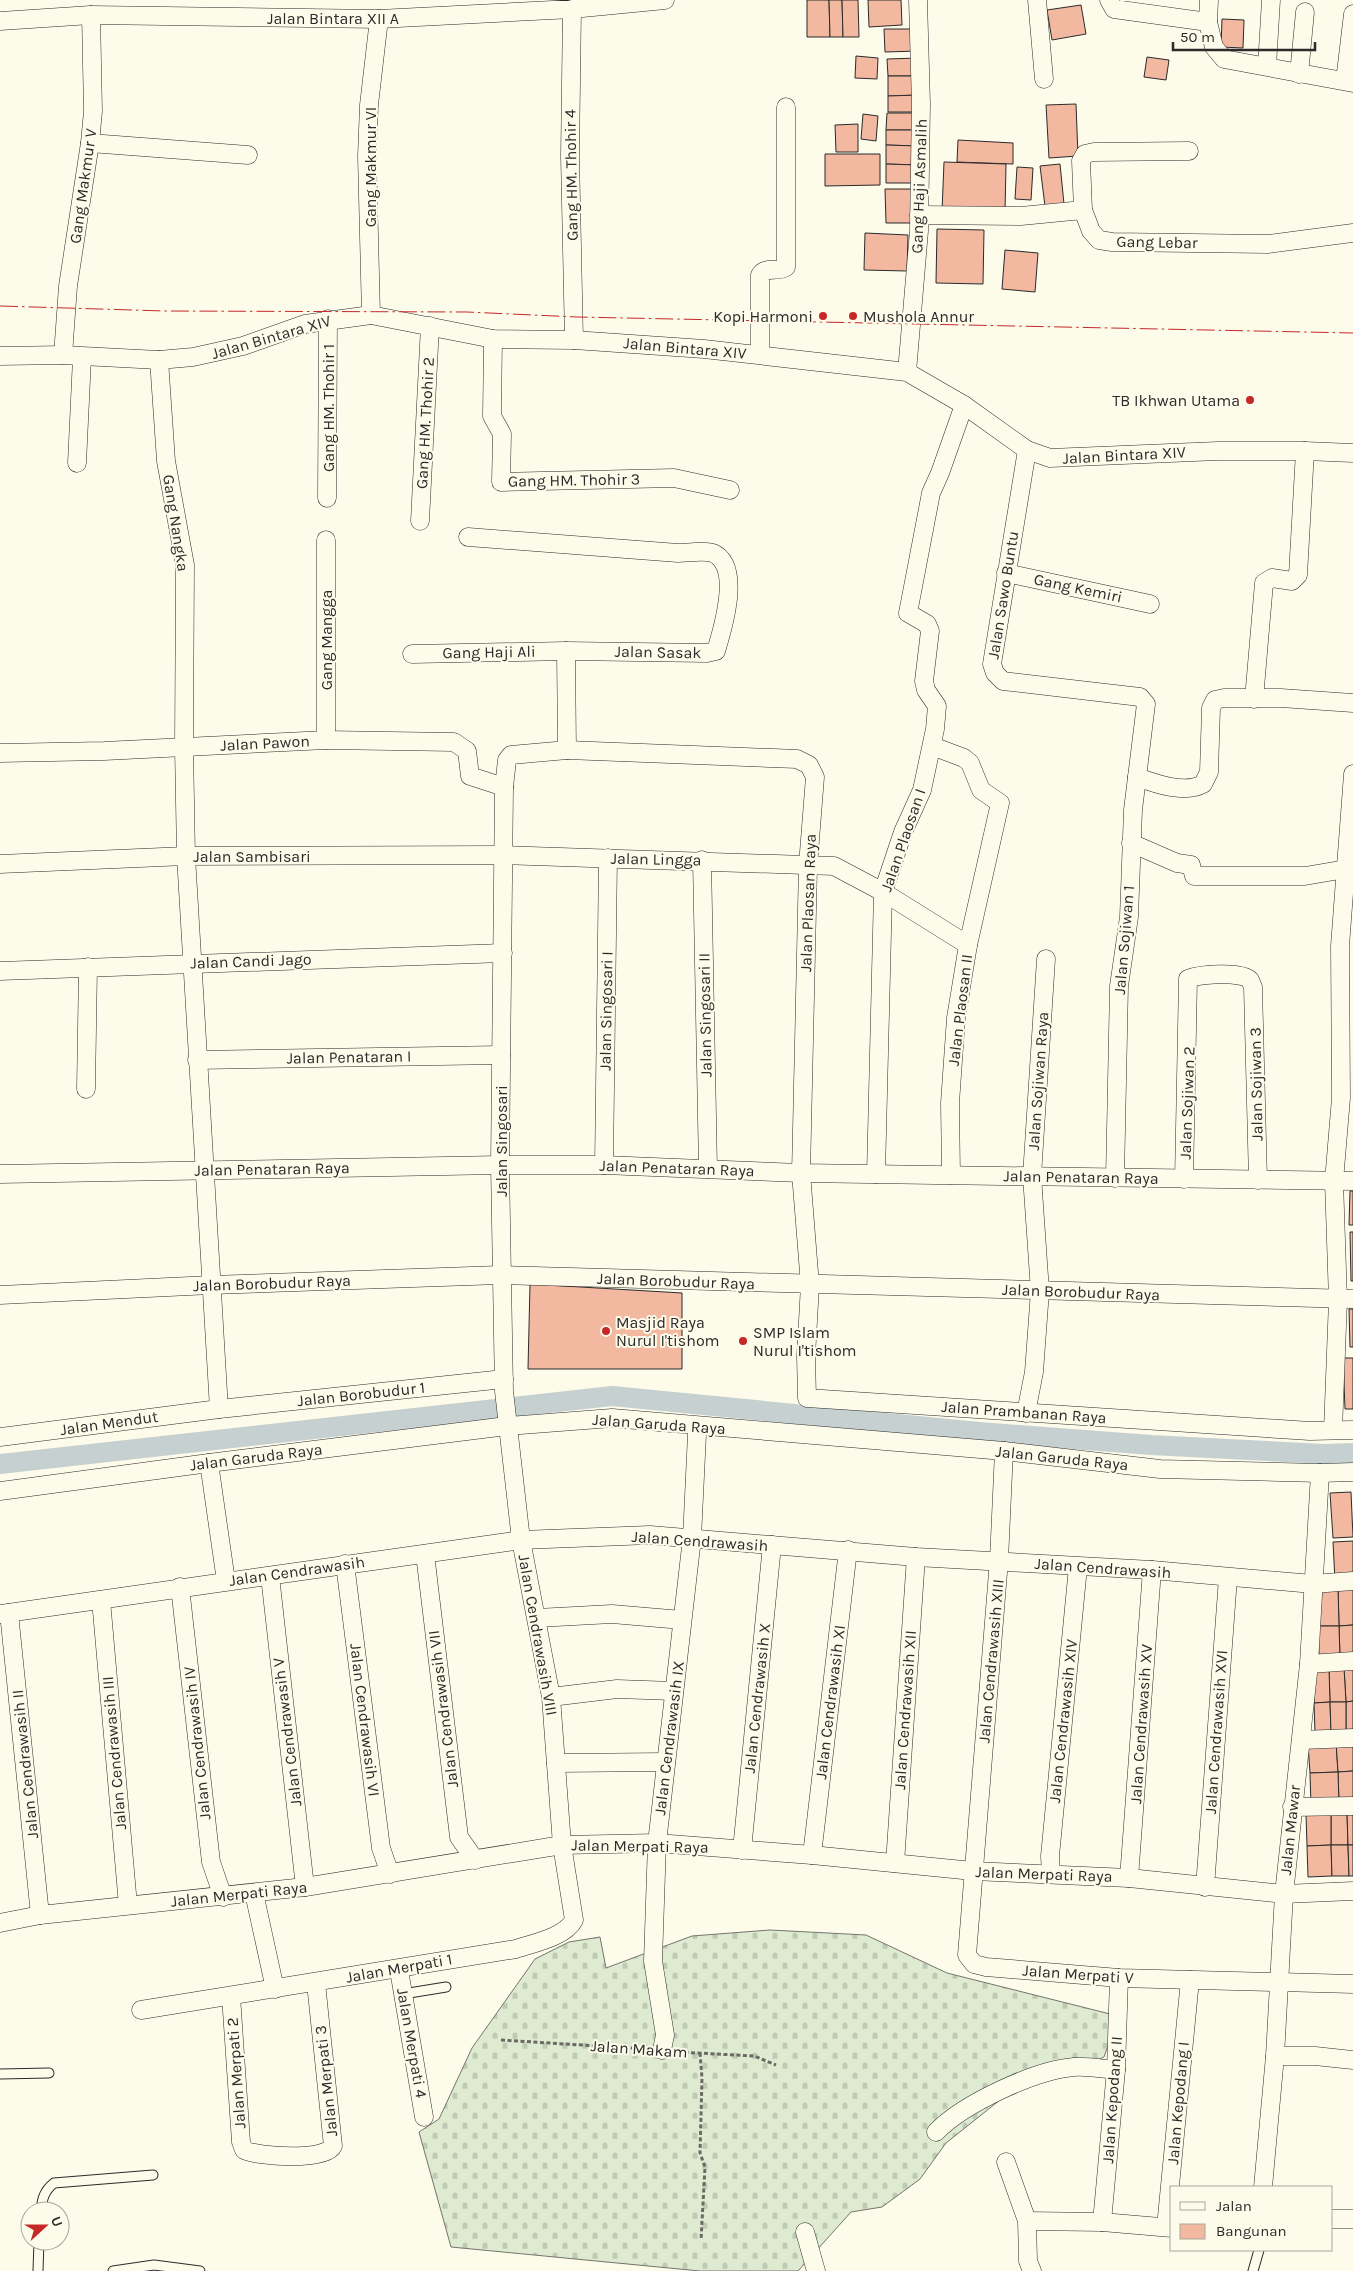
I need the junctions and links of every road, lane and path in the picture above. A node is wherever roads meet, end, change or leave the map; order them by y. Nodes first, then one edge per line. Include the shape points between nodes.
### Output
1 (665, 0) edge
2 (918, 0) edge
3 (1037, 0) edge
4 (1110, 0) edge
5 (1209, 0) edge
6 (1271, 0) edge
7 (562, 6) edge
8 (453, 8) edge
9 (1305, 12) dead end
10 (1353, 14) edge
11 (92, 15) junction
12 (379, 19) junction
13 (0, 20) edge
14 (1208, 22) junction
15 (1267, 66) junction
16 (1299, 74) junction
17 (1044, 79) dead end
18 (1349, 82) edge
19 (786, 107) dead end
20 (90, 143) junction
21 (1189, 151) dead end
22 (248, 155) dead end
23 (1083, 210) junction
24 (920, 215) junction
25 (1353, 233) edge
26 (371, 315) junction
27 (328, 319) junction
28 (430, 326) junction
29 (493, 339) junction
30 (574, 340) junction
31 (760, 354) junction
32 (0, 356) edge
33 (63, 356) junction
34 (82, 358) junction
35 (159, 360) junction
36 (907, 372) junction
37 (964, 405) junction
38 (1027, 450) junction
39 (1305, 451) junction
40 (1353, 453) edge
41 (77, 463) dead end
42 (730, 490) dead end
43 (328, 498) dead end
44 (420, 521) dead end
45 (468, 537) dead end
46 (326, 540) dead end
47 (1006, 573) junction
48 (1150, 604) dead end
49 (566, 650) junction
50 (412, 654) dead end
51 (1254, 700) junction
52 (1353, 703) edge
53 (1146, 704) joint
54 (326, 740) junction
55 (932, 746) junction
56 (184, 747) junction
57 (566, 750) junction
58 (0, 752) edge
59 (1353, 774) edge
60 (1137, 777) junction
61 (504, 787) junction
62 (1131, 843) junction
63 (504, 855) junction
64 (186, 856) junction
65 (608, 858) junction
66 (702, 860) junction
67 (0, 864) edge
68 (808, 865) junction
69 (1346, 869) junction
70 (883, 892) junction
71 (968, 945) junction
72 (1346, 945) edge
73 (503, 953) junction
74 (1046, 959) dead end
75 (194, 963) junction
76 (88, 968) junction
77 (0, 972) edge
78 (1253, 987) joint
79 (1347, 1028) edge
80 (501, 1055) junction
81 (197, 1060) junction
82 (86, 1089) dead end
83 (1347, 1098) edge
84 (500, 1164) junction
85 (604, 1165) junction
86 (203, 1170) junction
87 (708, 1170) junction
88 (801, 1173) junction
89 (0, 1174) edge
90 (876, 1174) junction
91 (951, 1175) junction
92 (1032, 1176) junction
93 (1115, 1178) junction
94 (1184, 1179) junction
95 (1258, 1180) junction
96 (1334, 1181) junction
97 (1353, 1181) edge
98 (500, 1275) junction
99 (211, 1284) junction
100 (810, 1285) junction
101 (1040, 1291) junction
102 (0, 1295) edge
103 (1345, 1300) edge
104 (504, 1385) junction
105 (219, 1409) junction
106 (1026, 1412) junction
107 (506, 1420) junction
108 (700, 1427) junction
109 (1333, 1430) junction
110 (1353, 1430) edge
111 (0, 1437) edge
112 (1004, 1451) junction
113 (209, 1463) junction
114 (1353, 1472) edge
115 (1320, 1473) junction
116 (0, 1492) edge
117 (692, 1538) junction
118 (521, 1540) junction
119 (772, 1546) junction
120 (848, 1550) junction
121 (425, 1554) junction
122 (916, 1557) junction
123 (999, 1560) junction
124 (345, 1564) junction
125 (1078, 1568) junction
126 (1152, 1570) junction
127 (270, 1576) junction
128 (1228, 1578) junction
129 (226, 1581) junction
130 (1353, 1581) edge
131 (1313, 1584) junction
132 (180, 1587) junction
133 (101, 1600) junction
134 (4, 1613) edge
135 (537, 1618) junction
136 (682, 1620) junction
137 (1353, 1661) edge
138 (1309, 1664) junction
139 (674, 1691) junction
140 (551, 1697) junction
141 (1353, 1738) edge
142 (1301, 1740) junction
143 (666, 1762) junction
144 (556, 1763) junction
145 (1353, 1806) edge
146 (1292, 1807) junction
147 (657, 1843) junction
148 (562, 1845) junction
149 (742, 1850) junction
150 (812, 1855) junction
151 (475, 1860) junction
152 (895, 1863) junction
153 (973, 1872) junction
154 (390, 1874) junction
155 (1051, 1874) junction
156 (1129, 1878) junction
157 (305, 1887) junction
158 (1205, 1887) junction
159 (1353, 1891) edge
160 (254, 1893) junction
161 (1284, 1894) junction
162 (222, 1897) junction
163 (128, 1905) junction
164 (40, 1916) junction
165 (0, 1923) edge
166 (399, 1970) junction
167 (1119, 1978) junction
168 (1190, 1980) junction
169 (1278, 1981) junction
170 (316, 1983) junction
171 (1353, 1984) edge
172 (446, 1987) dead end
173 (275, 1989) junction
174 (403, 1994) junction
175 (231, 1996) junction
176 (141, 2010) dead end
177 (501, 2040) dead end
178 (662, 2050) junction
179 (700, 2053) junction
180 (1275, 2056) junction
181 (1353, 2060) edge
182 (776, 2065) dead end
183 (1116, 2070) junction
184 (50, 2073) dead end
185 (0, 2074) edge
186 (424, 2117) dead end
187 (936, 2132) dead end
188 (244, 2150) joint
189 (1006, 2162) dead end
190 (153, 2175) dead end
191 (1173, 2186) edge
192 (1263, 2186) edge
193 (42, 2201) edge
194 (1353, 2218) edge
195 (1333, 2219) edge
196 (1027, 2221) junction
197 (1102, 2222) junction
198 (1169, 2228) edge
199 (805, 2232) dead end
200 (701, 2240) dead end
201 (39, 2251) edge
202 (1259, 2251) edge
203 (38, 2271) edge
204 (113, 2271) edge
205 (200, 2271) edge
206 (816, 2271) edge
207 (1032, 2271) edge
208 (1253, 2271) edge

1 - 7 street, Jalan Bintara XII A
2 - 24 street, Gang Haji Asmalih
3 - 17 street
4 - 14 street via 1114,9
5 - 14 street
6 - 15 street
7 - 8 street, Jalan Bintara XII A
7 - 30 street, Gang HM. Thohir 4 via 570,156
8 - 12 street, Jalan Bintara XII A
9 - 16 street
10 - 18 street
11 - 12 street, Jalan Bintara XII A
11 - 13 street, Jalan Bintara XII A
11 - 20 street, Gang Makmur V
12 - 26 street, Gang Makmur VI via 367,156
14 - 15 street via 1214,47 1224,59
15 - 16 street
16 - 18 street
19 - 31 street via 786,267 765,270 760,275
20 - 22 street
20 - 33 street, Gang Makmur V via 68,286
21 - 23 street via 1086,154 1081,161
23 - 24 street via 1021,216
23 - 25 street, Gang Lebar via 1091,231 1099,240 1112,242 1268,244
24 - 36 street, Gang Haji Asmalih
26 - 27 street, Jalan Bintara XIV
26 - 28 street, Jalan Bintara XIV
27 - 35 street, Jalan Bintara XIV via 218,353
27 - 43 street, Gang HM. Thohir 1
28 - 29 street, Jalan Bintara XIV
28 - 44 street, Gang HM. Thohir 2
29 - 30 street, Jalan Bintara XIV
29 - 42 street, Gang HM. Thohir 3 via 492,416 502,434 501,482 674,478
30 - 31 street, Jalan Bintara XIV
31 - 36 street, Jalan Bintara XIV
32 - 33 street, Jalan Bintara XIV
33 - 34 street, Jalan Bintara XIV
34 - 35 street, Jalan Bintara XIV
34 - 41 street
35 - 56 street, Gang Nangka via 166,461 185,565
36 - 37 street, Jalan Bintara XIV
37 - 38 street, Jalan Bintara XIV
37 - 55 street, Jalan Plaosan I via 931,493 908,614 927,624 930,631 924,681 937,706
38 - 39 street, Jalan Bintara XIV via 1050,458 1209,451
38 - 47 street, Jalan Sawo Buntu
39 - 40 street, Jalan Bintara XIV
39 - 51 street via 1298,575 1292,581 1272,578 1264,583
45 - 49 street, Jalan Sasak via 678,553 710,552 727,566 729,594 716,651
46 - 54 street, Gang Mangga
47 - 48 street, Gang Kemiri
47 - 53 street, Jalan Sawo Buntu via 992,664 1003,681 1140,697
49 - 50 street, Gang Haji Ali
49 - 57 street
51 - 52 street via 1281,698
51 - 60 street via 1215,700 1211,708 1208,772 1204,784 1191,788 1158,784
53 - 60 street, Jalan Sojiwan 1
54 - 56 street, Jalan Pawon
54 - 61 street, Jalan Pawon via 455,742 466,751 470,776
55 - 70 street, Jalan Plaosan I via 922,790 903,832
55 - 71 street via 970,763 981,790 1000,803
56 - 58 street, Jalan Pawon via 104,752
56 - 64 street, Gang Nangka
57 - 61 street via 511,754 507,760
57 - 68 street, Jalan Plaosan Raya via 797,759 808,765 815,776
59 - 69 street
60 - 62 street, Jalan Sojiwan 1
61 - 63 street
62 - 69 street via 1177,863 1191,865 1194,876 1305,876
62 - 93 street, Jalan Sojiwan 1 via 1129,917 1119,986
63 - 64 street, Jalan Sambisari
63 - 65 street, Jalan Lingga
63 - 73 street, Jalan Singosari
64 - 67 street, Jalan Sambisari
64 - 75 street, Gang Nangka
65 - 66 street, Jalan Lingga
65 - 85 street, Jalan Singosari I
66 - 68 street, Jalan Lingga
66 - 87 street, Jalan Singosari II
68 - 70 street, Jalan Lingga via 834,866
68 - 88 street, Jalan Plaosan Raya
69 - 72 street
70 - 71 street, Jalan Plaosan II
70 - 90 street, Jalan Plaosan I
71 - 91 street, Jalan Plaosan II via 956,1018 950,1104
72 - 79 street
73 - 75 street, Jalan Candi Jago
73 - 80 street, Jalan Singosari
74 - 92 street, Jalan Sojiwan Raya
75 - 76 street, Jalan Candi Jago
75 - 81 street, Gang Nangka
76 - 77 street, Jalan Candi Jago
76 - 82 street
78 - 94 street, Jalan Sojiwan 2 via 1250,980 1241,975 1202,975 1188,979
78 - 95 street, Jalan Sojiwan 3
79 - 83 street
80 - 81 street, Jalan Penataran I
80 - 84 street, Jalan Singosari
81 - 86 street, Gang Nangka
83 - 96 street
84 - 85 street, Jalan Penataran Raya
84 - 86 street, Jalan Penataran Raya
84 - 98 street, Jalan Singosari
85 - 87 street, Jalan Penataran Raya
86 - 89 street, Jalan Penataran Raya
86 - 99 street, Gang Nangka
87 - 88 street, Jalan Penataran Raya
88 - 90 street, Jalan Penataran Raya
88 - 100 street, Jalan Plaosan Raya
90 - 91 street, Jalan Penataran Raya
91 - 92 street, Jalan Penataran Raya
92 - 93 street, Jalan Penataran Raya
92 - 101 street, Jalan Sojiwan Raya
93 - 94 street, Jalan Penataran Raya
94 - 95 street, Jalan Penataran Raya
95 - 96 street, Jalan Penataran Raya
96 - 97 street, Jalan Penataran Raya
96 - 103 street
98 - 99 street, Jalan Borobudur Raya
98 - 100 street, Jalan Borobudur Raya
98 - 104 street, Jalan Singosari
99 - 102 street, Jalan Borobudur Raya
99 - 105 street, Gang Nangka
100 - 101 street, Jalan Borobudur Raya
100 - 106 street, Jalan Prambanan Raya via 807,1398
101 - 103 street, Jalan Borobudur Raya
101 - 106 street, Jalan Sojiwan Raya via 1034,1372
103 - 109 street
104 - 105 street, Jalan Borobudur 1
104 - 107 street, Jalan Singosari
105 - 111 street, Jalan Mendut
106 - 109 street, Jalan Prambanan Raya
107 - 108 street, Jalan Garuda Raya via 612,1418
107 - 113 street, Jalan Garuda Raya
107 - 118 street, Jalan Cendrawasih VIII
108 - 112 street, Jalan Garuda Raya
108 - 117 street, Jalan Cendrawasih IX
109 - 110 street, Jalan Prambanan Raya
112 - 115 street, Jalan Garuda Raya via 1160,1469
112 - 123 street, Jalan Cendrawasih XIII
113 - 116 street, Jalan Garuda Raya
113 - 129 street
114 - 115 street, Jalan Garuda Raya
115 - 131 street, Jalan Mawar
117 - 118 street, Jalan Cendrawasih via 650,1535
117 - 119 street, Jalan Cendrawasih
117 - 136 street, Jalan Cendrawasih IX
118 - 121 street, Jalan Cendrawasih
118 - 135 street, Jalan Cendrawasih VIII
119 - 120 street, Jalan Cendrawasih
119 - 149 street, Jalan Cendrawasih X
120 - 122 street, Jalan Cendrawasih
120 - 150 street, Jalan Cendrawasih XI
121 - 124 street, Jalan Cendrawasih
121 - 151 street, Jalan Cendrawasih VII via 459,1837
122 - 123 street, Jalan Cendrawasih
122 - 152 street, Jalan Cendrawasih XII
123 - 125 street, Jalan Cendrawasih
123 - 153 street, Jalan Cendrawasih XIII
124 - 127 street, Jalan Cendrawasih
124 - 154 street, Jalan Cendrawasih VI via 381,1848
125 - 126 street, Jalan Cendrawasih
125 - 155 street, Jalan Cendrawasih XIV via 1050,1856
126 - 128 street, Jalan Cendrawasih
126 - 156 street, Jalan Cendrawasih XV
127 - 129 street, Jalan Cendrawasih
127 - 157 street, Jalan Cendrawasih V
128 - 131 street, Jalan Cendrawasih
128 - 158 street, Jalan Cendrawasih XVI
129 - 132 street, Jalan Cendrawasih
130 - 131 street, Jalan Cendrawasih
131 - 138 street, Jalan Mawar
132 - 133 street, Jalan Cendrawasih
132 - 162 street, Jalan Cendrawasih IV via 211,1862
133 - 134 street, Jalan Cendrawasih
133 - 163 street, Jalan Cendrawasih III
134 - 164 street, Jalan Cendrawasih II
135 - 136 street via 612,1614
135 - 140 street, Jalan Cendrawasih VIII
136 - 139 street, Jalan Cendrawasih IX
137 - 138 street
138 - 142 street, Jalan Mawar
139 - 140 street via 617,1689
139 - 143 street, Jalan Cendrawasih IX
140 - 144 street, Jalan Cendrawasih VIII
141 - 142 street
142 - 146 street, Jalan Mawar
143 - 144 street
143 - 147 street, Jalan Cendrawasih IX
144 - 148 street, Jalan Cendrawasih VIII
145 - 146 street
146 - 161 street, Jalan Mawar
147 - 148 street, Jalan Merpati Raya
147 - 149 street, Jalan Merpati Raya
147 - 178 street, Jalan Cendrawasih IX via 653,1961 665,2035
148 - 151 street, Jalan Merpati Raya
148 - 166 street, Jalan Merpati 1 via 574,1920 571,1926 516,1949
149 - 150 street, Jalan Merpati Raya
150 - 152 street, Jalan Merpati Raya
151 - 154 street, Jalan Merpati Raya
152 - 153 street, Jalan Merpati Raya
153 - 155 street, Jalan Merpati Raya
153 - 167 street, Jalan Merpati V via 968,1955 974,1964
154 - 157 street, Jalan Merpati Raya
155 - 156 street, Jalan Merpati Raya
156 - 158 street, Jalan Merpati Raya
157 - 160 street, Jalan Merpati Raya
158 - 161 street, Jalan Merpati Raya
159 - 161 street, Jalan Merpati Raya
160 - 162 street, Jalan Merpati Raya
160 - 173 street
161 - 169 street, Jalan Mawar
162 - 163 street, Jalan Merpati Raya
163 - 164 street, Jalan Merpati Raya
164 - 165 street, Jalan Merpati Raya
166 - 170 street, Jalan Merpati 1
166 - 174 street, Jalan Merpati 4
167 - 168 street, Jalan Merpati V
167 - 183 street, Jalan Kepodang II
168 - 169 street, Jalan Merpati V
168 - 191 street, Jalan Kepodang I
169 - 171 street, Jalan Merpati V
169 - 180 street, Jalan Mawar
170 - 173 street, Jalan Merpati 1
170 - 188 street, Jalan Merpati 3 via 333,2146 328,2152 292,2157
172 - 174 lane
173 - 175 street, Jalan Merpati 1
174 - 186 street, Jalan Merpati 4
175 - 176 street, Jalan Merpati 1
175 - 188 street, Jalan Merpati 2
177 - 178 path, Jalan Makam
178 - 179 path, Jalan Makam
179 - 182 path, Jalan Makam via 754,2056
179 - 200 path via 700,2153 705,2167
180 - 181 street
180 - 192 street, Jalan Mawar
183 - 187 street via 1074,2067 1042,2074 988,2097 949,2119
183 - 197 street, Jalan Kepodang II
184 - 185 lane
189 - 196 street
190 - 193 lane via 54,2184 46,2189
194 - 195 street
196 - 197 street
196 - 207 street via 1028,2261
197 - 198 street
199 - 206 street
201 - 203 lane
202 - 208 lane
204 - 205 lane via 154,2265

